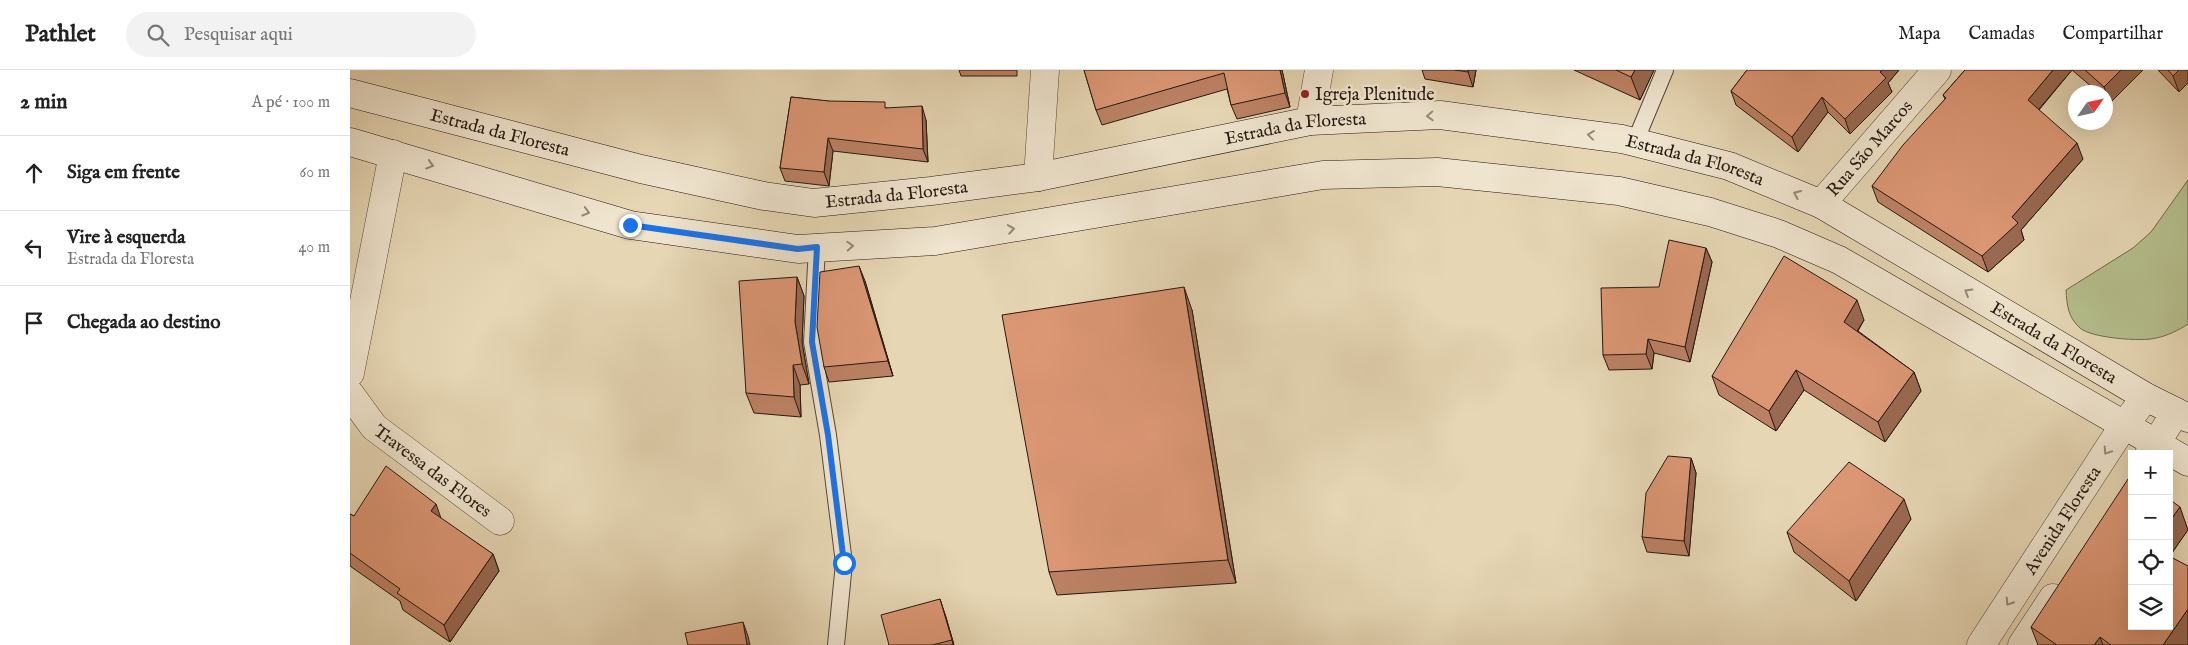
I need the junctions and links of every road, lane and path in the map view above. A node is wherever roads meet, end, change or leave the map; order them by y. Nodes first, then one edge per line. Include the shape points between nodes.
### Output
1 (1045, 70) edge
2 (1319, 70) edge
3 (1665, 70) edge
4 (1937, 70) edge
5 (350, 92) edge
6 (1310, 121) junction
7 (350, 142) edge
8 (1634, 142) junction
9 (393, 154) junction
10 (1038, 177) junction
11 (1821, 204) junction
12 (817, 247) junction
13 (350, 373) edge
14 (350, 394) edge
15 (2146, 397) junction
16 (2182, 415) edge
17 (2124, 424) junction
18 (2153, 448) edge
19 (2188, 462) edge
20 (500, 522) dead end
21 (2069, 574) edge
22 (836, 645) edge
23 (1981, 645) edge
24 (2022, 645) edge

1 - 10 main road
2 - 6 main road
3 - 8 lane
4 - 11 main road, Rua São Marcos
5 - 10 main road, Estrada da Floresta via 641,168 764,196 814,203
8 -> 6 main road, Estrada da Floresta via 1440,115
6 - 10 main road, Estrada da Floresta
7 - 9 main road, Estrada da Floresta
11 -> 8 main road, Estrada da Floresta via 1729,166
9 -> 12 main road, Estrada da Floresta via 630,225 798,249
9 - 13 main road
15 -> 11 main road, Estrada da Floresta
12 -> 17 main road, Estrada da Floresta via 935,241 1323,176 1438,172 1619,191 1710,212 1780,234 1839,260
12 - 22 lane via 812,342 828,435 844,563
14 - 20 main road, Travessa das Flores via 374,427
15 - 16 main road, Estrada da Floresta
15 - 17 main road, Avenida Floresta
16 - 18 main road
17 - 18 main road, Estrada da Floresta
17 -> 23 main road, Avenida Floresta
18 - 19 main road, Estrada da Floresta
21 - 24 main road, Avenida Floresta

